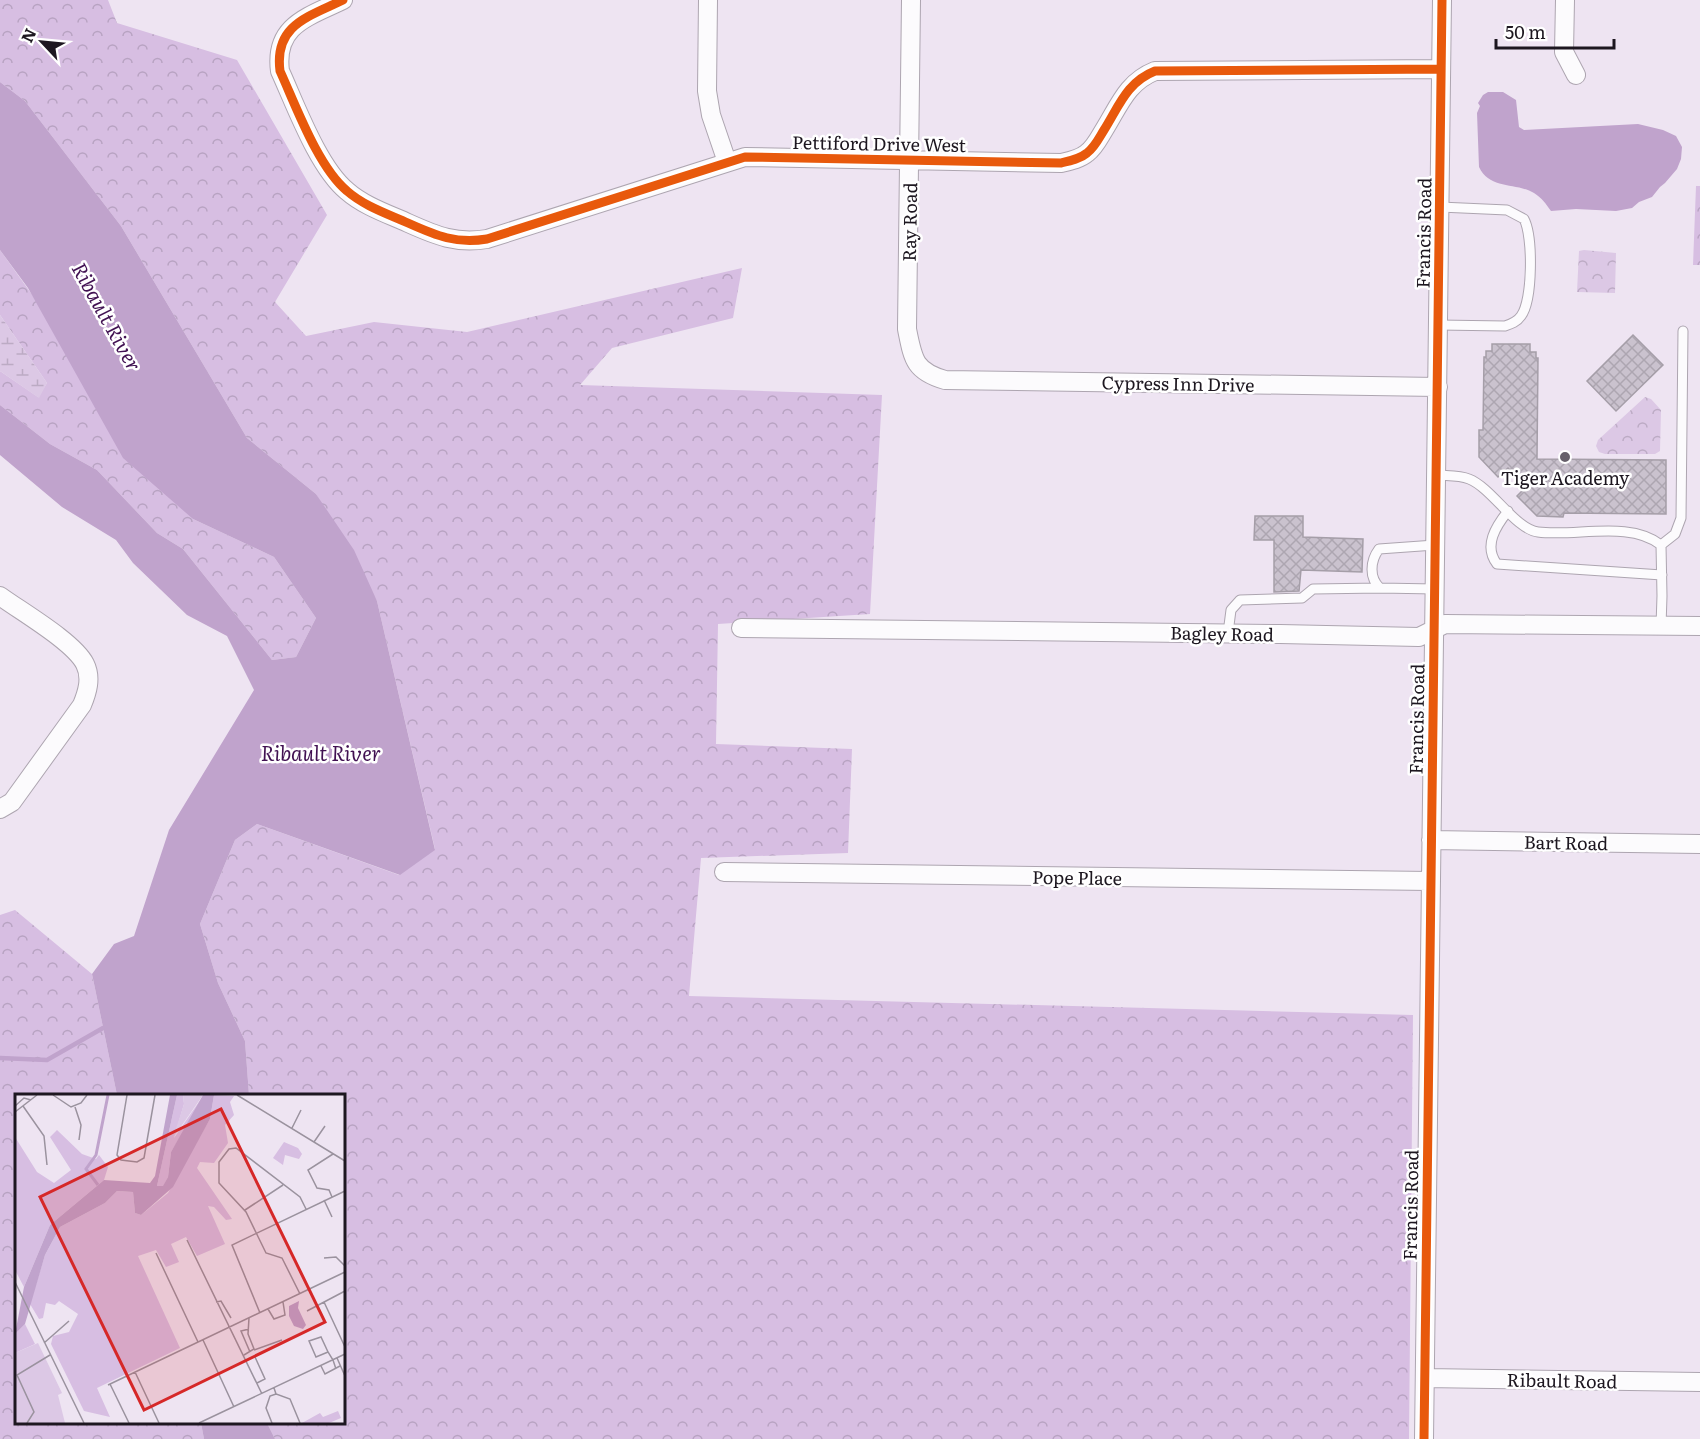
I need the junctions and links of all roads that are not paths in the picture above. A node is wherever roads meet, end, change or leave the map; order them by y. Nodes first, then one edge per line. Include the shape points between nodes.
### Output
1 (343, 0) edge
2 (708, 0) edge
3 (911, 0) edge
4 (1442, 0) edge
5 (1565, 0) edge
6 (1442, 69) junction
7 (1576, 75) dead end
8 (910, 161) junction
9 (727, 162) junction
10 (1440, 207) junction
11 (1438, 325) junction
12 (1683, 331) dead end
13 (921, 369) joint
14 (1438, 387) junction
15 (1437, 475) junction
16 (1508, 511) junction
17 (1435, 545) junction
18 (1661, 545) junction
19 (1662, 575) junction
20 (1380, 588) junction
21 (1435, 589) junction
22 (0, 596) edge
23 (1661, 626) junction
24 (1700, 626) edge
25 (741, 628) dead end
26 (1434, 630) junction
27 (1228, 633) junction
28 (0, 809) edge
29 (1431, 840) junction
30 (1700, 844) edge
31 (724, 872) dead end
32 (1430, 881) junction
33 (1425, 1378) junction
34 (1700, 1382) edge
35 (1424, 1439) edge

1 - 9 street, Pettiford Drive West via 294,26 281,43 280,71 333,176 366,204 432,234 468,242 487,239
2 - 9 street via 707,91
3 - 8 street, Ray Road
4 - 6 street, Francis Road
5 - 7 street via 1564,52
6 - 8 street, Pettiford Drive West via 1155,70 1141,76 1129,88 1097,143 1074,160
6 - 10 street, Francis Road
8 - 9 street, Pettiford Drive West via 745,157
8 - 13 street, Ray Road via 907,329 913,358
10 - 11 street, Francis Road
10 - 11 lane via 1507,210 1524,219 1530,235 1528,299 1520,318 1505,326
11 - 14 street, Francis Road
12 - 18 lane via 1681,518 1675,534
13 - 14 street, Cypress Inn Drive via 945,380
14 - 15 street, Francis Road
15 - 16 lane via 1477,482
15 - 17 street, Francis Road
16 - 18 lane via 1536,532 1629,532 1652,538
16 - 19 lane via 1491,541 1491,557 1497,564
17 - 20 lane via 1378,549 1372,573
17 - 21 street, Francis Road
18 - 19 lane
19 - 23 lane
20 - 21 lane
20 - 27 lane via 1313,589 1302,598 1240,600 1231,610
21 - 26 street, Francis Road
22 - 28 street via 71,647 86,664 89,678 82,705 12,802
23 - 24 street, Bagley Road
23 - 26 street, Bagley Road via 1445,624
25 - 27 street, Bagley Road
26 - 27 street, Bagley Road via 1419,637
26 - 29 street, Francis Road
29 - 30 street, Bart Road
29 - 32 street, Francis Road
31 - 32 street, Pope Place
32 - 33 street, Francis Road
33 - 34 street, Ribault Road
33 - 35 street, Francis Road

